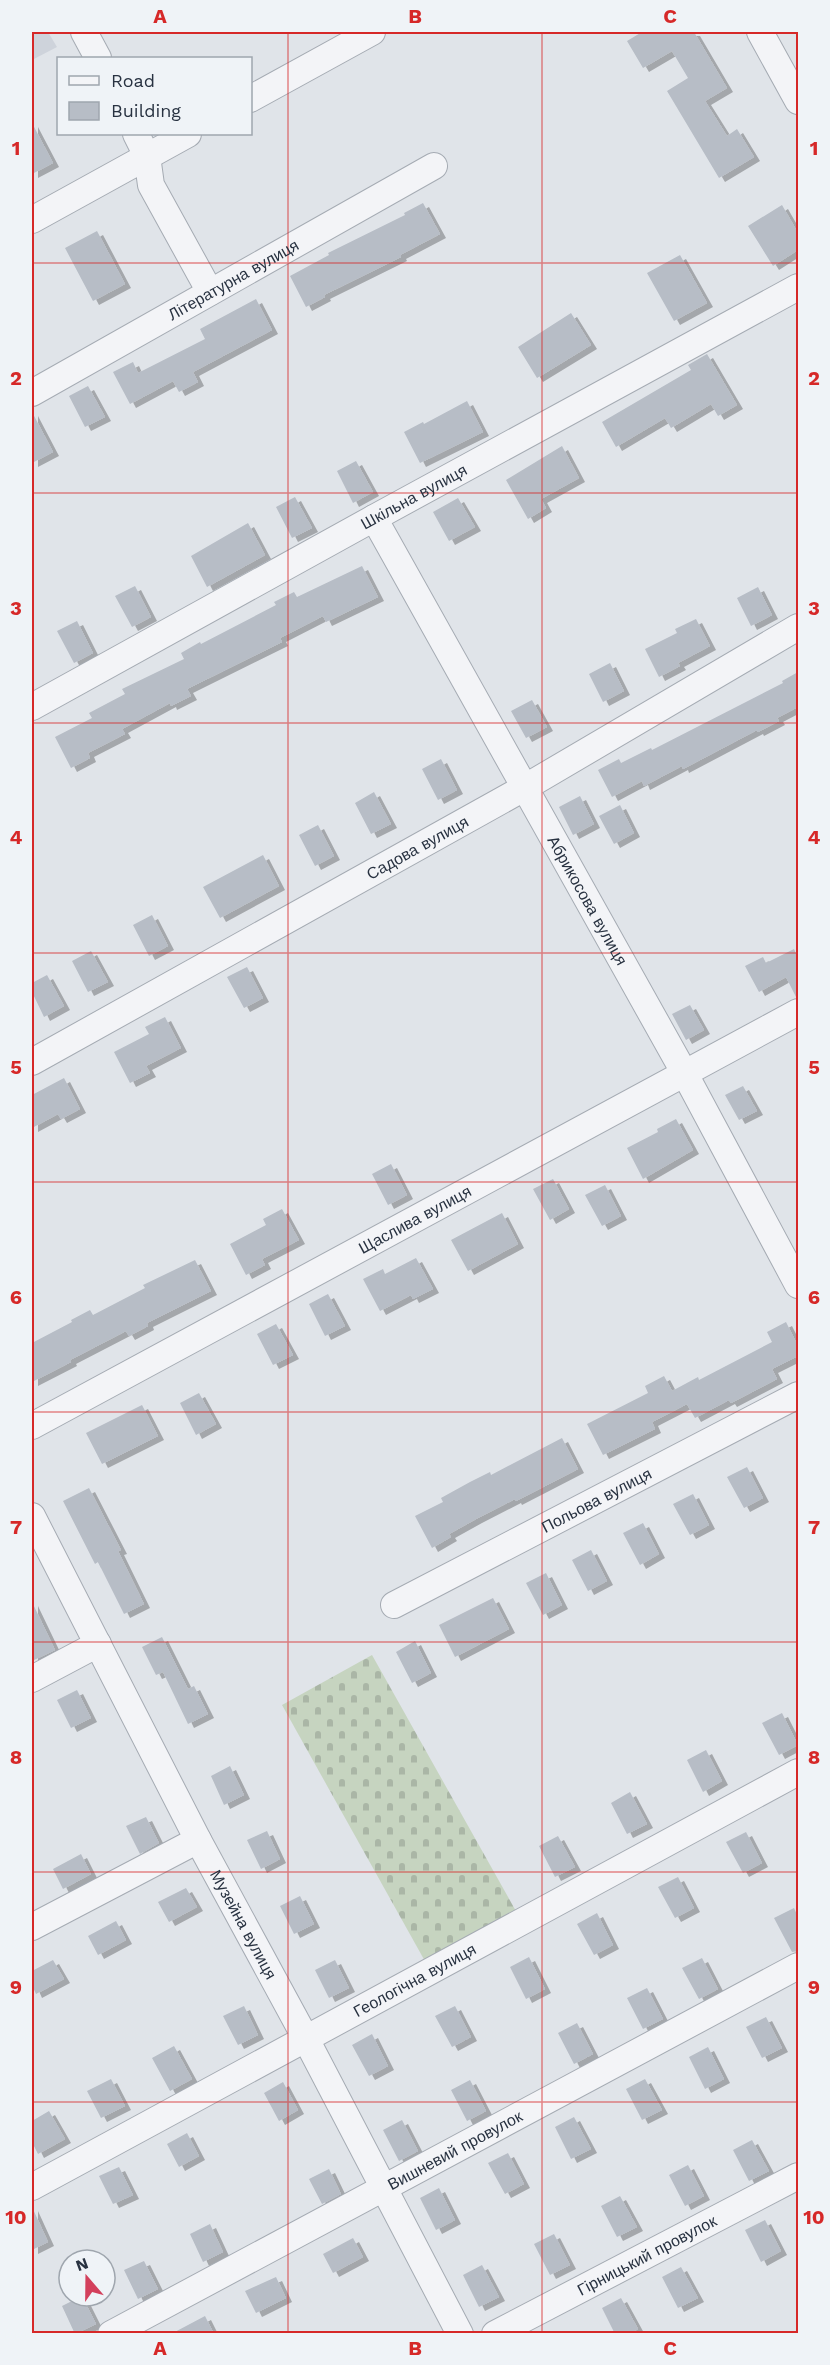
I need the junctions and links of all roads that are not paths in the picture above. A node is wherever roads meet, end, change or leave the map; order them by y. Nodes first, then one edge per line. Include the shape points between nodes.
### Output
1 (84, 32) edge
2 (372, 32) edge
3 (760, 32) edge
4 (97, 57) edge
5 (252, 98) edge
6 (798, 101) edge
7 (136, 135) edge
8 (186, 135) edge
9 (147, 156) junction
10 (434, 166) dead end
11 (32, 220) edge
12 (798, 288) edge
13 (210, 292) junction
14 (32, 393) edge
15 (374, 518) junction
16 (798, 627) edge
17 (32, 707) edge
18 (524, 788) junction
19 (798, 1012) edge
20 (32, 1062) edge
21 (686, 1074) junction
22 (798, 1285) edge
23 (798, 1395) edge
24 (32, 1426) edge
25 (32, 1516) edge
26 (394, 1605) dead end
27 (98, 1644) junction
28 (32, 1680) edge
29 (798, 1772) edge
30 (198, 1840) junction
31 (32, 1928) edge
32 (798, 1966) edge
33 (306, 2039) junction
34 (798, 2176) edge
35 (32, 2187) edge
36 (383, 2189) junction
37 (111, 2334) edge
38 (460, 2334) edge
39 (495, 2334) edge

1 - 4 street
2 - 5 street
3 - 6 street
7 - 9 street
8 - 9 street
9 - 11 street
9 - 13 street via 151,185
10 - 13 street, Літературна вулиця
12 - 15 street, Шкільна вулиця
13 - 14 street, Літературна вулиця
15 - 17 street, Шкільна вулиця
15 - 18 street, Абрикосова вулиця
16 - 18 street, Садова вулиця
18 - 20 street, Садова вулиця
18 - 21 street, Абрикосова вулиця
19 - 21 street, Щаслива вулиця
21 - 22 street, Абрикосова вулиця
21 - 24 street, Щаслива вулиця
23 - 26 street, Польова вулиця
25 - 27 street, Музейна вулиця
27 - 28 street
27 - 30 street, Музейна вулиця
29 - 33 street, Геологічна вулиця
30 - 31 street
30 - 33 street, Музейна вулиця
32 - 36 street, Вишневий провулок
33 - 35 street, Геологічна вулиця
33 - 36 street, Музейна вулиця
34 - 39 street, Гірницький провулок
36 - 37 street, Вишневий провулок
36 - 38 street, Музейна вулиця

